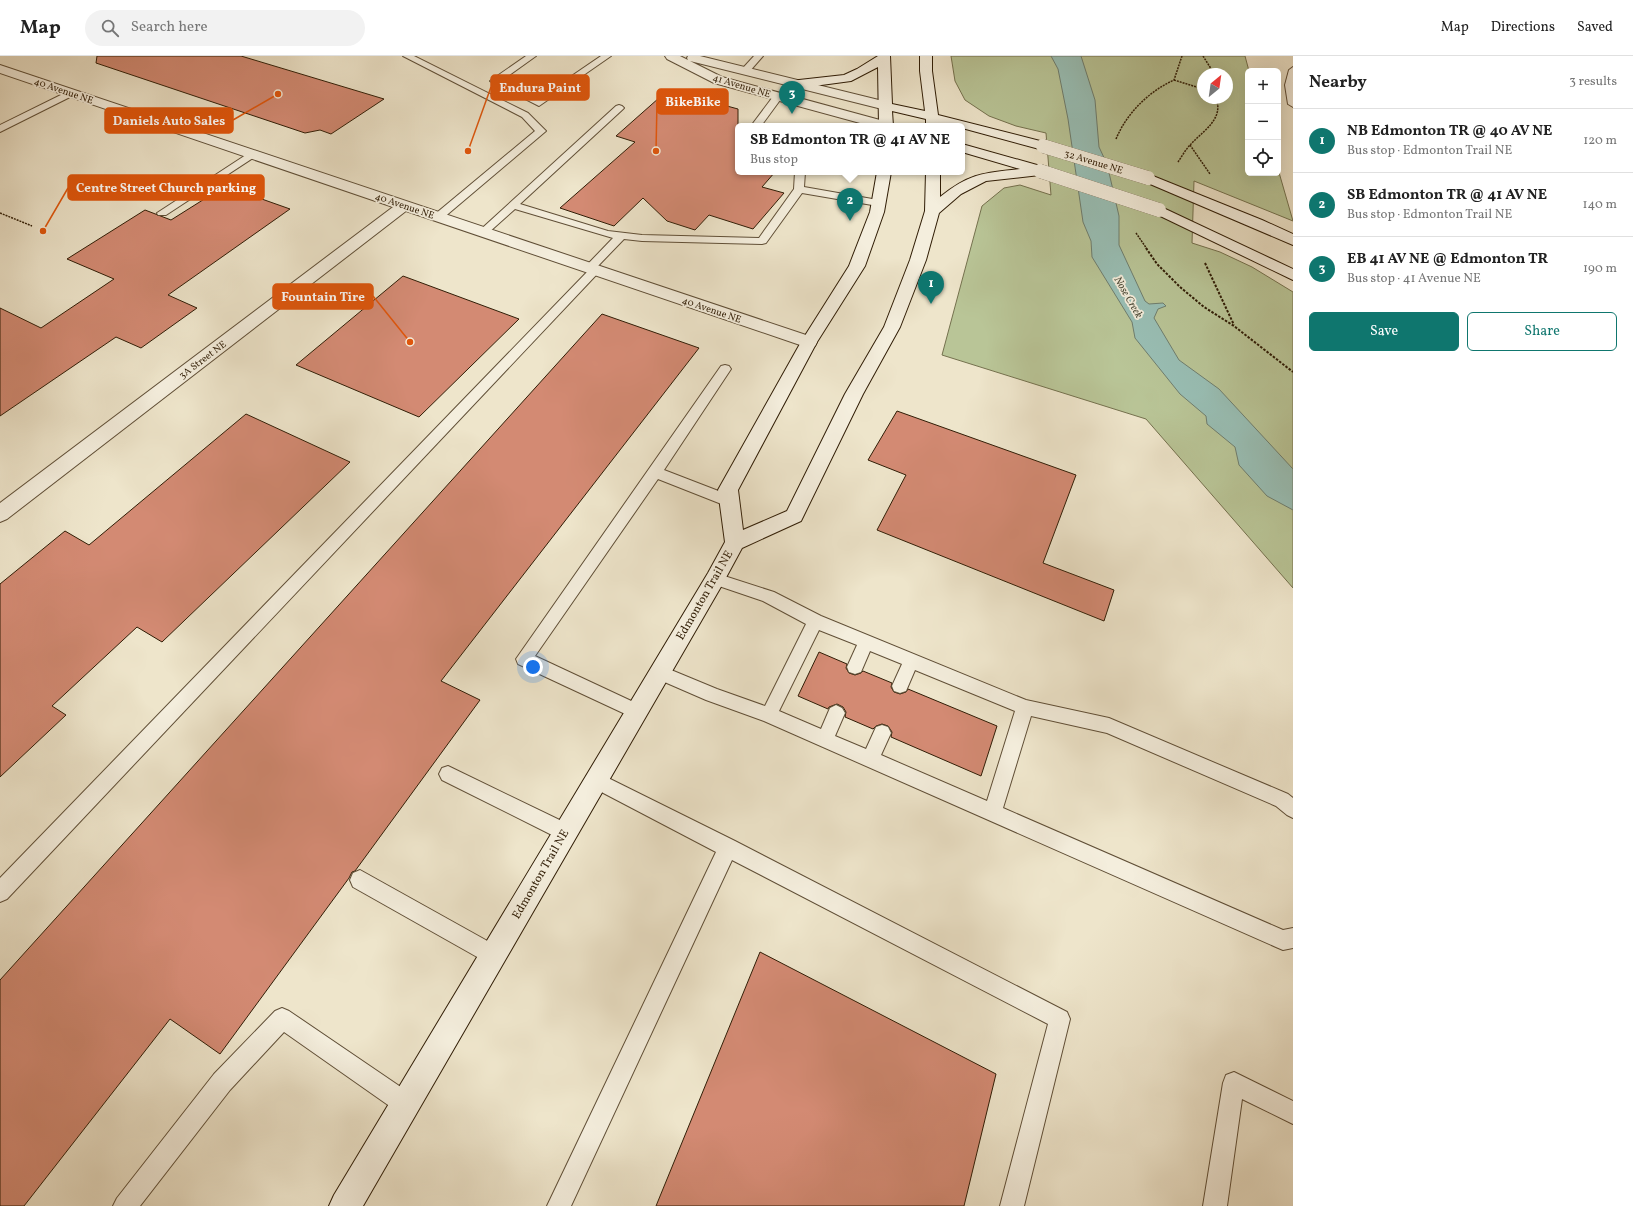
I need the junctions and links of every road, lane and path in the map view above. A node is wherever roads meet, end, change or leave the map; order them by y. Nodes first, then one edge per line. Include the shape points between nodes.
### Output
1 (407, 56) edge
2 (532, 56) edge
3 (607, 56) edge
4 (671, 56) edge
5 (683, 56) edge
6 (759, 56) edge
7 (926, 56) edge
8 (1203, 56) edge
9 (884, 58) edge
10 (0, 68) edge
11 (1210, 68) edge
12 (746, 70) junction
13 (1293, 70) edge
14 (1174, 80) dead end
15 (799, 84) junction
16 (1197, 87) edge
17 (72, 93) junction
18 (778, 96) junction
19 (1218, 104) edge
20 (1293, 104) edge
21 (886, 106) junction
22 (619, 108) dead end
23 (933, 122) edge
24 (758, 123) edge
25 (875, 123) edge
26 (886, 123) edge
27 (965, 126) edge
28 (0, 129) edge
29 (965, 149) edge
30 (252, 154) junction
31 (1174, 167) dead end
32 (1040, 171) junction
33 (800, 175) edge
34 (883, 175) edge
35 (932, 175) edge
36 (799, 189) junction
37 (878, 203) junction
38 (405, 205) junction
39 (513, 205) junction
40 (932, 211) junction
41 (0, 213) edge
42 (162, 213) dead end
43 (438, 217) junction
44 (32, 226) dead end
45 (483, 232) junction
46 (621, 236) junction
47 (1293, 240) edge
48 (1205, 262) dead end
49 (593, 269) junction
50 (1293, 275) edge
51 (1234, 326) dead end
52 (809, 342) junction
53 (725, 369) dead end
54 (655, 472) junction
55 (729, 501) junction
56 (0, 514) edge
57 (735, 542) junction
58 (715, 578) junction
59 (815, 621) junction
60 (866, 642) junction
61 (911, 661) junction
62 (855, 667) dead end
63 (659, 672) junction
64 (900, 686) dead end
65 (1025, 707) junction
66 (636, 711) junction
67 (836, 713) dead end
68 (769, 715) junction
69 (882, 732) dead end
70 (825, 740) junction
71 (870, 760) junction
72 (448, 774) dead end
73 (596, 780) junction
74 (1293, 808) edge
75 (992, 813) junction
76 (565, 832) junction
77 (728, 847) junction
78 (360, 880) dead end
79 (0, 892) edge
80 (1293, 938) edge
81 (493, 955) junction
82 (406, 1104) junction
83 (1293, 1113) edge
84 (125, 1206) edge
85 (346, 1206) edge
86 (559, 1206) edge
87 (1012, 1206) edge
88 (1215, 1206) edge

1 - 43 lane via 525,115 541,131
2 - 3 lane via 495,81 539,103 595,60
4 - 18 main road, 41 Avenue NE via 718,80
5 - 12 main road, 41 Avenue NE
6 - 12 lane
7 - 23 main road
8 - 11 path
9 - 15 main road via 847,78
9 - 21 main road
10 - 17 main road, 40 Avenue NE
12 - 15 main road, 41 Avenue NE
13 - 20 lane via 1290,85
14 - 16 path
15 - 21 main road, 41 Avenue NE
17 - 28 lane
17 - 30 main road, 40 Avenue NE
18 - 24 lane
18 - 25 main road, 41 Avenue NE
19 - 31 path via 1215,120 1190,145
21 - 23 main road, 32 Avenue NE
21 - 26 main road
22 - 39 lane
27 - 47 main road, 32 Avenue NE, bridge via 1043,146 1148,178
29 - 32 main road
30 - 38 main road, 40 Avenue NE
30 - 42 lane
32 - 40 main road via 974,180 955,191
32 - 50 main road, bridge via 1159,210
33 - 36 lane
34 - 37 main road, Edmonton Trail NE
35 - 40 main road, Edmonton Trail NE
36 - 37 lane
36 - 46 lane via 762,241
37 - 52 main road, Edmonton Trail NE via 857,266
38 - 43 main road, 40 Avenue NE
38 - 56 main road, 3A Street NE
39 - 45 lane
39 - 46 lane
40 - 57 main road, Edmonton Trail NE via 918,260 892,327 854,394 794,516
41 - 44 path
43 - 45 main road, 40 Avenue NE
45 - 49 main road, 40 Avenue NE
46 - 49 lane
48 - 51 path
49 - 52 main road, 40 Avenue NE
49 - 79 lane
52 - 55 main road, Edmonton Trail NE via 728,490
53 - 54 lane
54 - 55 lane
54 - 66 lane via 524,659
55 - 57 main road, Edmonton Trail NE
57 - 58 main road, Edmonton Trail NE
58 - 59 lane via 768,596
58 - 63 main road, Edmonton Trail NE
59 - 60 lane
59 - 68 lane
60 - 61 lane
60 - 62 lane
61 - 64 lane
61 - 65 lane
63 - 66 main road, Edmonton Trail NE
63 - 68 lane via 712,695
65 - 74 lane via 1109,726 1282,800
65 - 75 lane
66 - 73 main road, Edmonton Trail NE
67 - 70 lane
68 - 70 lane
69 - 71 lane
70 - 71 lane
71 - 75 lane
72 - 76 lane
73 - 76 main road, Edmonton Trail NE
73 - 77 lane
75 - 80 lane via 1283,940
76 - 81 main road, Edmonton Trail NE
77 - 86 lane
77 - 87 lane via 1060,1018
78 - 81 lane
81 - 82 main road, Edmonton Trail NE
82 - 84 lane via 282,1018 222,1082
82 - 85 main road, Edmonton Trail NE
83 - 88 lane via 1234,1083

